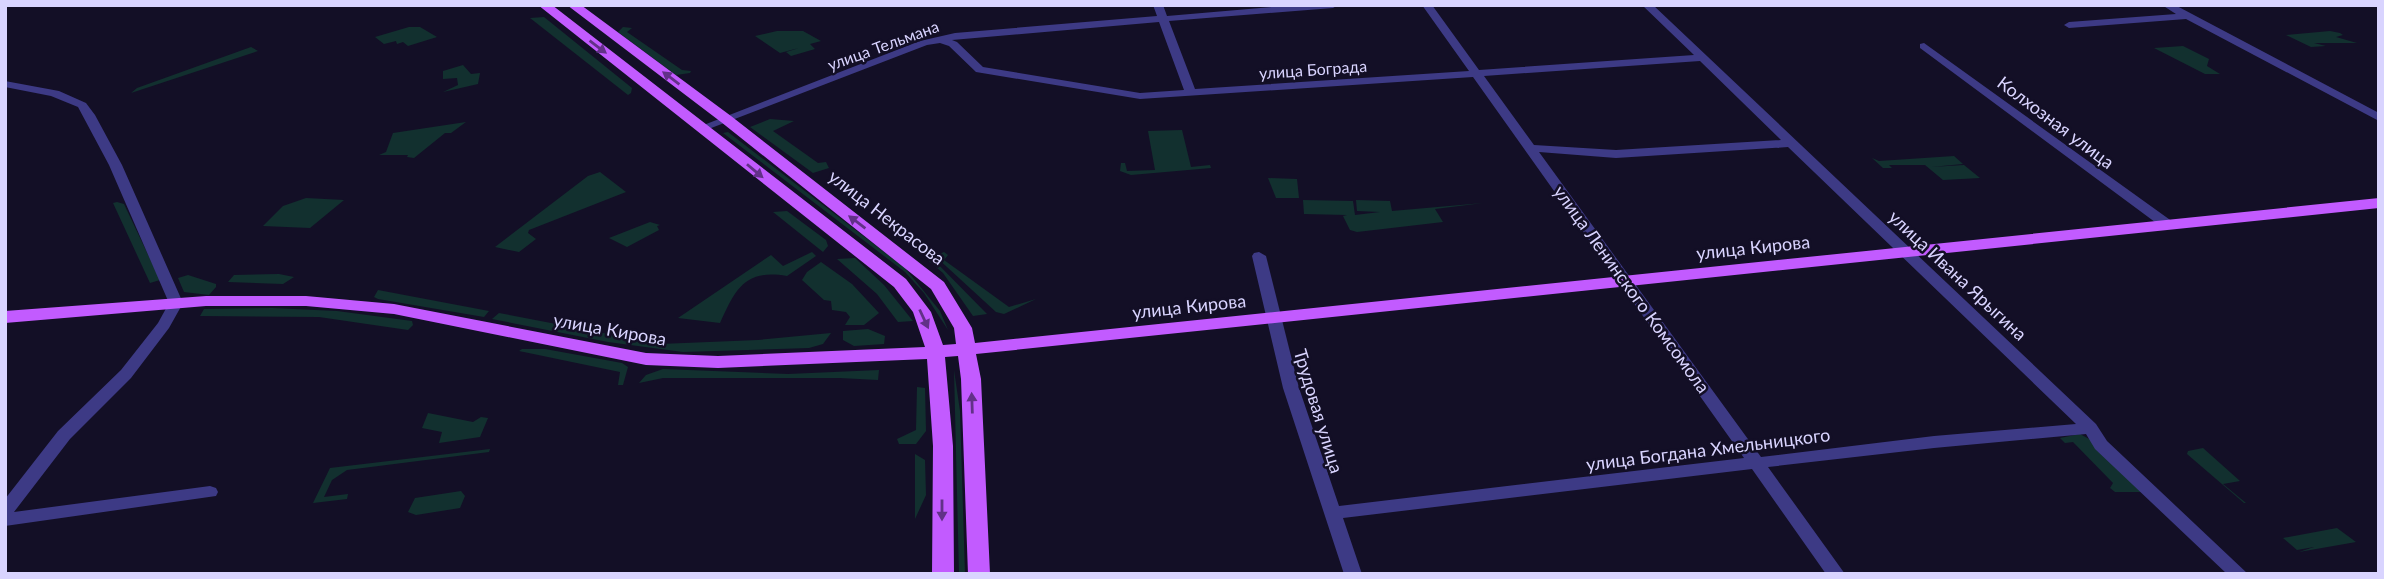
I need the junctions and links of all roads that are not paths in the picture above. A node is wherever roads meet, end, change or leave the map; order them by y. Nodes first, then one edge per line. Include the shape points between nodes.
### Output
1 (544, 5) edge
2 (573, 5) edge
3 (1157, 5) edge
4 (1333, 5) edge
5 (1427, 5) edge
6 (1647, 5) edge
7 (2167, 5) edge
8 (2187, 16) junction
9 (1164, 20) junction
10 (2068, 25) dead end
11 (940, 39) junction
12 (1924, 46) dead end
13 (1703, 58) junction
14 (1477, 73) junction
15 (5, 85) edge
16 (1191, 93) junction
17 (2379, 118) edge
18 (726, 119) junction
19 (702, 128) junction
20 (1791, 143) junction
21 (1530, 148) junction
22 (2379, 203) edge
23 (2168, 225) junction
24 (1906, 252) junction
25 (1259, 256) dead end
26 (1626, 282) junction
27 (176, 303) junction
28 (5, 317) edge
29 (1274, 318) junction
30 (967, 349) junction
31 (934, 352) junction
32 (2090, 428) junction
33 (1758, 462) junction
34 (210, 492) dead end
35 (5, 512) edge
36 (1331, 513) junction
37 (5, 520) edge
38 (943, 574) edge
39 (979, 574) edge
40 (1353, 574) edge
41 (1836, 574) edge
42 (2239, 574) edge

1 -> 19 main road
18 -> 2 main road, улица Некрасова
3 - 9 street
4 - 9 street, улица Тельмана
5 - 14 street, улица Ленинского Комсомола
6 - 13 street, улица Ивана Ярыгина
7 - 8 street
8 - 10 street
8 - 17 street
9 - 11 street, улица Тельмана
9 - 16 street
11 - 16 street, улица Бограда via 953,44 980,70 1123,95
11 - 18 street, улица Тельмана
12 - 23 street, Колхозная улица
13 - 14 street, улица Бограда
13 - 20 street, улица Ивана Ярыгина
14 - 16 street, улица Бограда
14 - 21 street, улица Ленинского Комсомола
15 - 27 street via 38,89 84,106
18 - 19 street, улица Тельмана
30 -> 18 main road, улица Некрасова via 963,328 937,286
19 -> 31 main road via 900,283 924,315
20 - 21 street via 1616,153
20 - 24 street, улица Ивана Ярыгина
21 - 26 street, улица Ленинского Комсомола
22 - 23 main road, улица Кирова
23 - 24 main road, улица Кирова
24 - 26 main road, улица Кирова
24 - 32 street, улица Ивана Ярыгина
25 - 29 street, Трудовая улица
26 - 29 main road, улица Кирова
26 - 33 street, улица Ленинского Комсомола
27 - 28 main road, улица Кирова
27 - 31 main road, улица Кирова via 306,301 380,308 646,359 757,362
27 - 35 street via 126,374 64,435
29 - 30 main road, улица Кирова
29 - 36 street, Трудовая улица via 1287,375
30 - 31 main road, улица Кирова
39 -> 30 main road, улица Некрасова
31 -> 38 main road via 940,383
32 - 33 street, улица Богдана Хмельницкого
32 - 42 street, улица Ивана Ярыгина via 2101,445
33 - 36 street, улица Богдана Хмельницкого
33 - 41 street, улица Ленинского Комсомола
34 - 37 street
36 - 40 street, Трудовая улица

